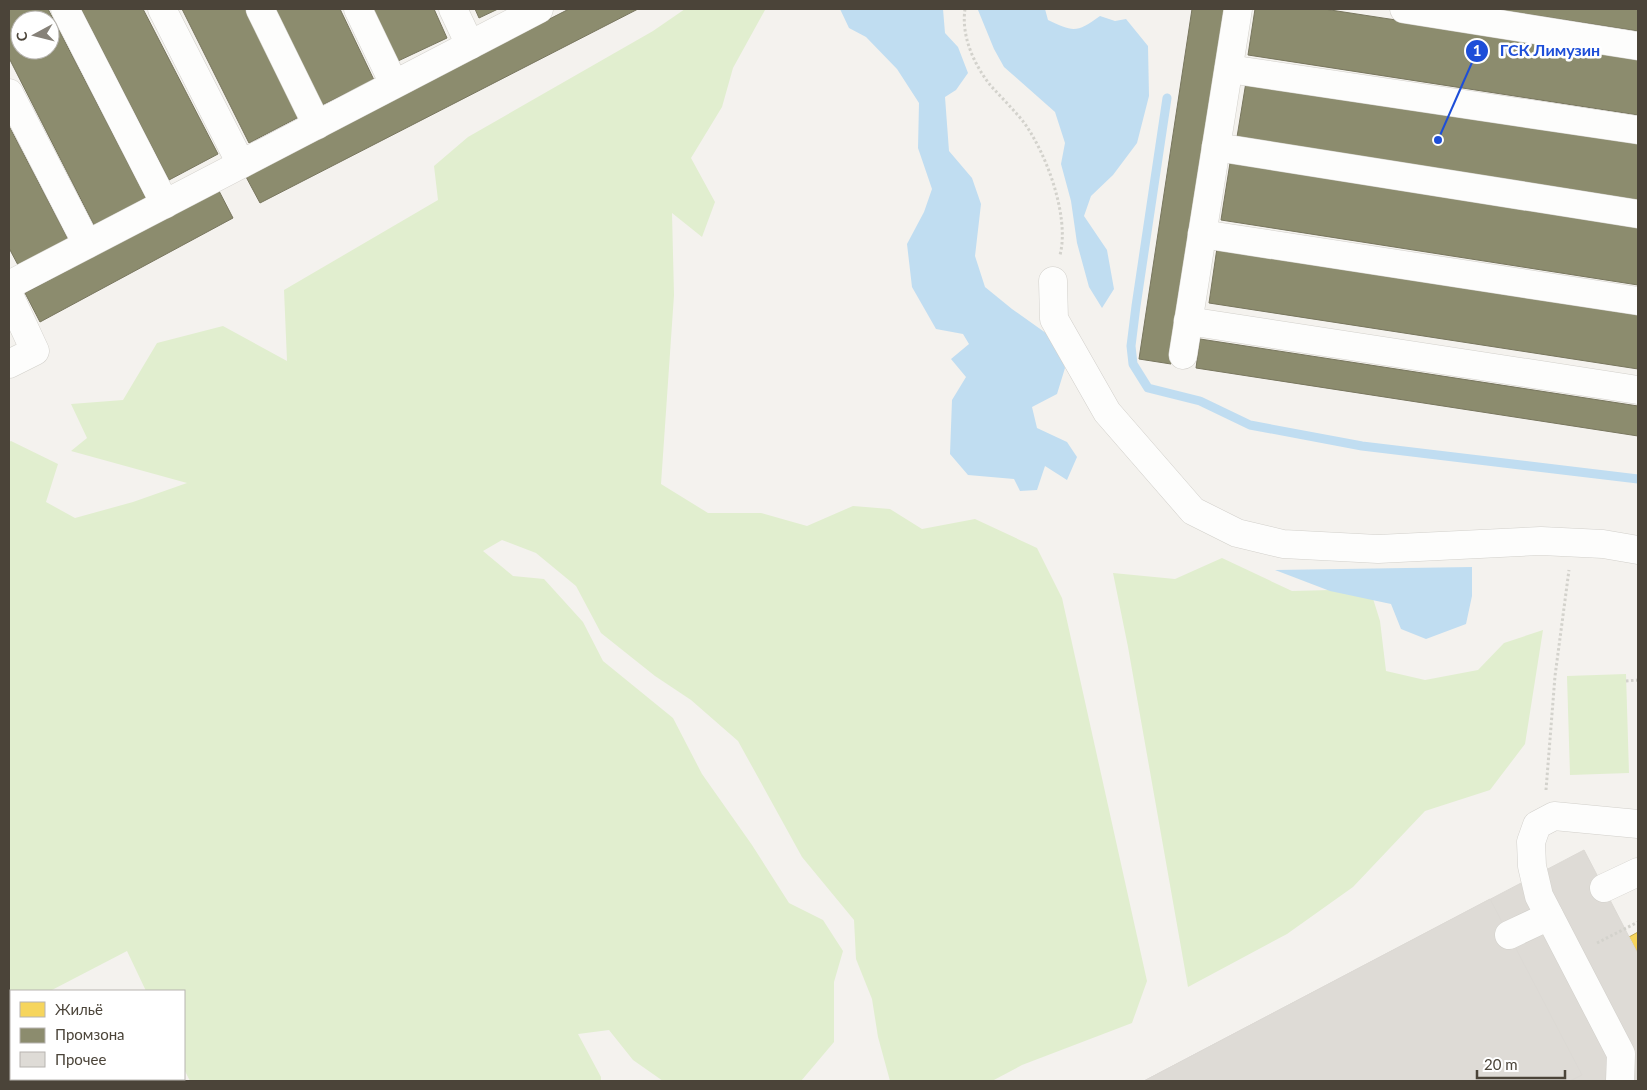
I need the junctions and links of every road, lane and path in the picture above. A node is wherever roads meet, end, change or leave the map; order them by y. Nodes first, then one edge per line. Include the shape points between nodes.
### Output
1 (65, 9) edge
2 (162, 9) edge
3 (260, 9) edge
4 (358, 9) edge
5 (453, 9) edge
6 (538, 9) edge
7 (965, 9) edge
8 (1238, 9) edge
9 (1404, 9) edge
10 (470, 45) junction
11 (1638, 46) edge
12 (1229, 69) junction
13 (394, 84) junction
14 (9, 92) edge
15 (317, 124) junction
16 (1638, 130) edge
17 (1216, 147) junction
18 (241, 164) junction
19 (165, 204) junction
20 (1638, 214) edge
21 (1202, 234) junction
22 (87, 244) junction
23 (1053, 281) joint
24 (9, 285) edge
25 (9, 295) edge
26 (1638, 301) edge
27 (1188, 321) junction
28 (1183, 356) dead end
29 (9, 364) edge
30 (1638, 390) edge
31 (1564, 542) junction
32 (1638, 550) edge
33 (1626, 680) dead end
34 (1638, 680) edge
35 (1547, 820) junction
36 (1638, 824) edge
37 (1638, 872) edge
38 (1604, 888) dead end
39 (1549, 916) junction
40 (1638, 922) edge
41 (1509, 935) dead end
42 (1592, 946) dead end
43 (1620, 1081) edge

1 - 19 lane
2 - 18 lane
3 - 15 lane
4 - 13 lane
5 - 10 lane
6 - 10 lane
7 - 23 path via 963,23 970,51 990,84 1023,121 1046,161 1059,204 1063,243
8 - 12 lane
9 - 11 lane
10 - 13 lane
12 - 16 lane
12 - 17 lane
13 - 15 lane
14 - 22 lane
15 - 18 lane
17 - 20 lane
17 - 21 lane
18 - 19 lane
19 - 22 lane
21 - 26 lane
21 - 27 lane
22 - 24 lane
23 - 31 lane via 1054,319 1107,412 1193,511 1238,533 1283,544 1378,548
25 - 29 lane via 35,351
27 - 28 lane
27 - 30 lane
31 - 32 lane
31 - 35 path via 1570,566 1555,676 1546,787
33 - 34 path
35 - 36 lane via 1554,816
35 - 39 lane via 1537,825 1531,842 1532,866 1539,896
37 - 38 lane
39 - 41 lane
39 - 43 lane via 1621,1054
40 - 42 path

